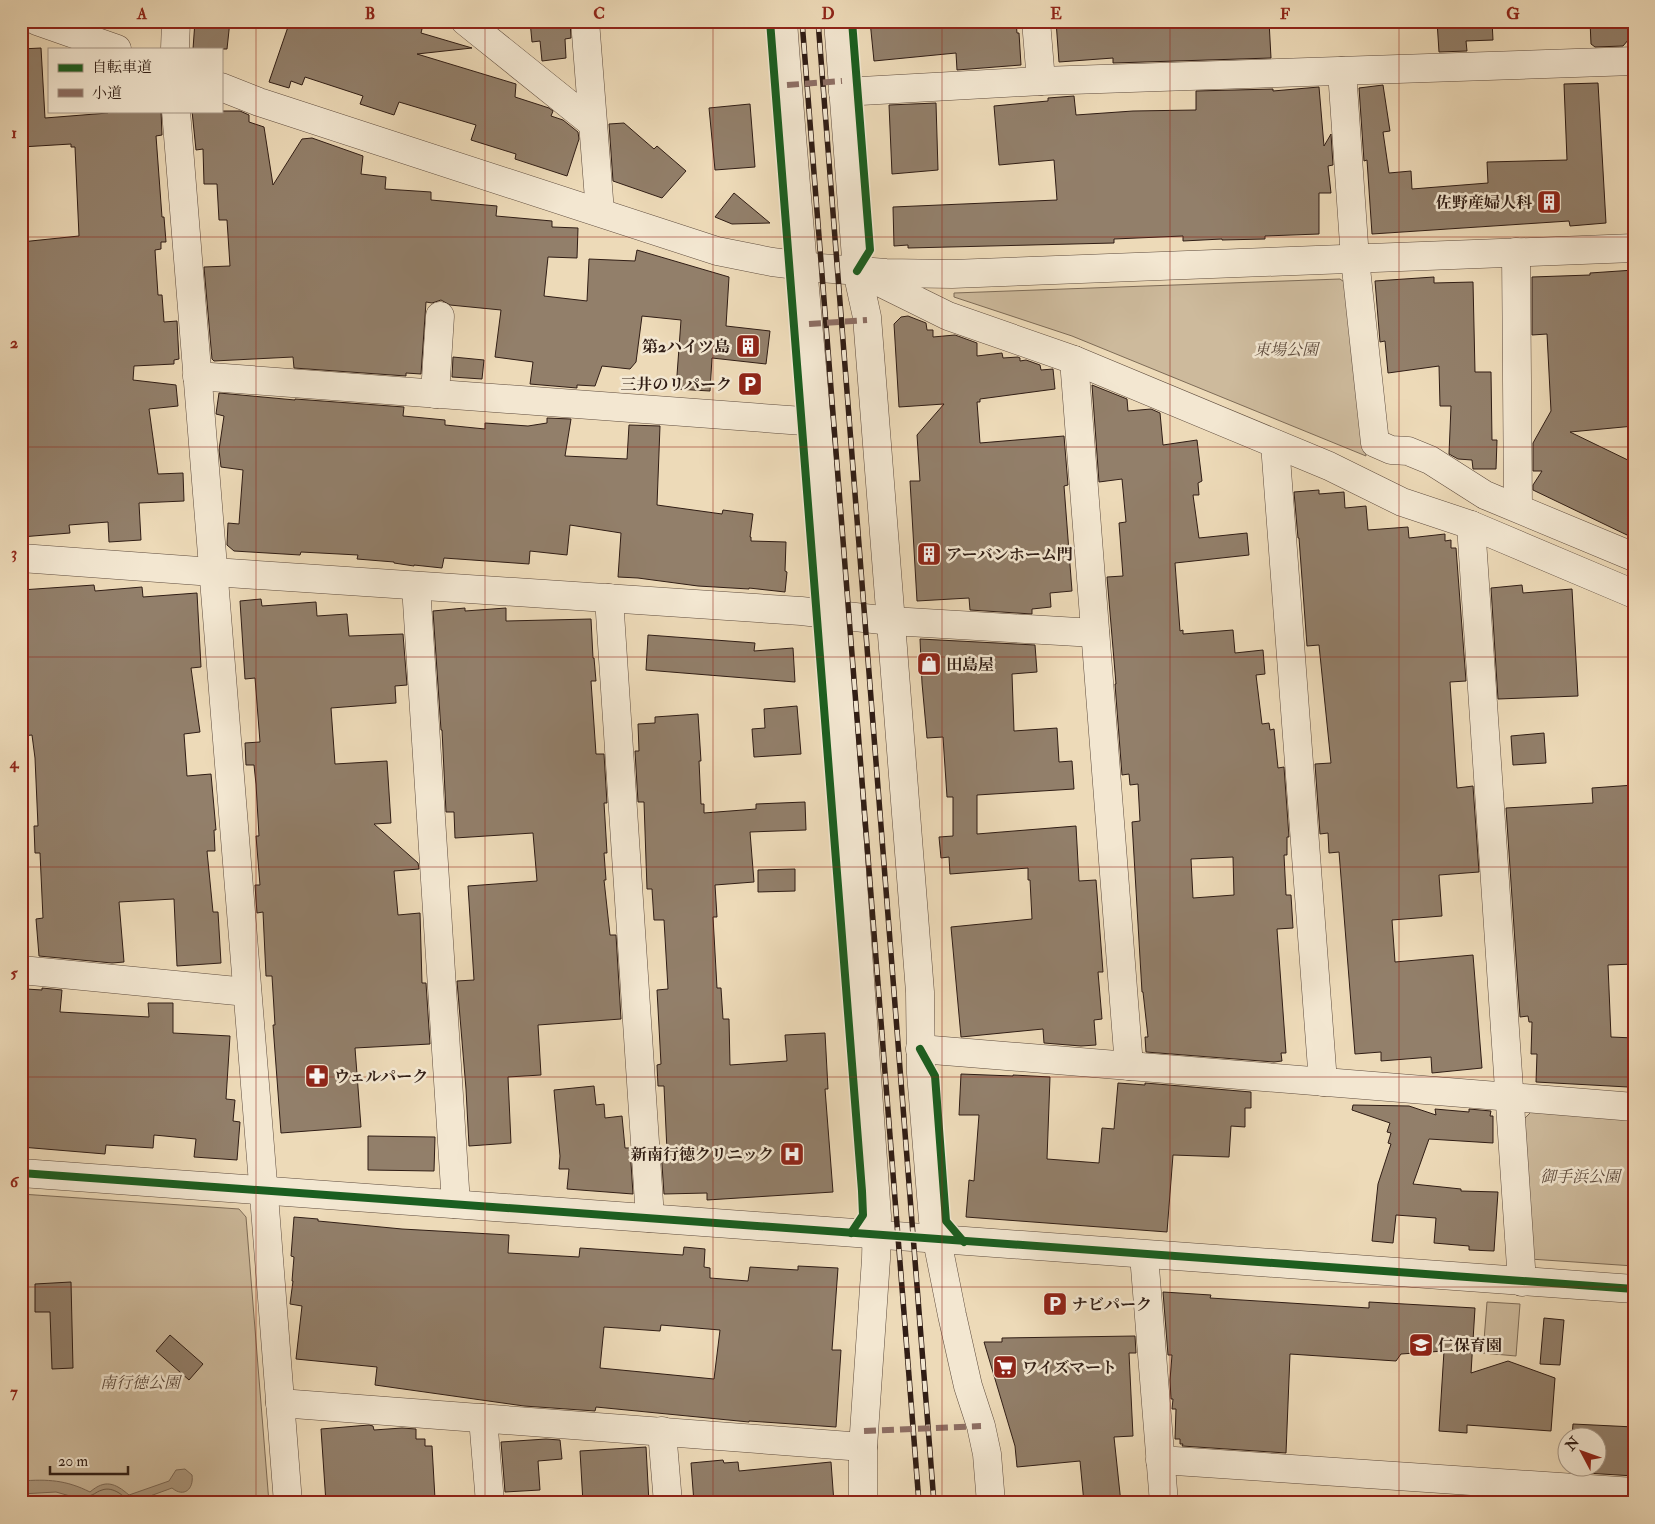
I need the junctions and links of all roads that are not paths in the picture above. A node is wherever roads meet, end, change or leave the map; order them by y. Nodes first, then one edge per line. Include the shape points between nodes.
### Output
1 (37, 21) edge
2 (176, 21) edge
3 (465, 21) edge
4 (585, 21) edge
5 (783, 21) edge
6 (838, 21) edge
7 (1036, 21) edge
8 (114, 48) edge
9 (175, 48) edge
10 (1634, 61) edge
11 (1342, 71) junction
12 (1041, 81) junction
13 (222, 87) edge
14 (843, 92) junction
15 (176, 112) edge
16 (592, 123) junction
17 (600, 212) junction
18 (1634, 248) edge
19 (1516, 252) junction
20 (1354, 259) junction
21 (803, 266) junction
22 (857, 271) junction
23 (440, 316) dead end
24 (1074, 360) junction
25 (197, 376) junction
26 (435, 394) junction
27 (817, 422) junction
28 (1275, 444) junction
29 (1518, 508) junction
30 (1471, 525) junction
31 (1634, 557) edge
32 (21, 558) edge
33 (213, 572) junction
34 (416, 586) junction
35 (1634, 594) edge
36 (609, 598) junction
37 (833, 615) junction
38 (891, 621) junction
39 (1096, 633) junction
40 (21, 970) edge
41 (247, 992) junction
42 (920, 1048) junction
43 (1129, 1066) junction
44 (1323, 1082) junction
45 (1509, 1097) junction
46 (1634, 1107) edge
47 (21, 1173) edge
48 (263, 1190) junction
49 (456, 1204) junction
50 (650, 1218) junction
51 (876, 1235) junction
52 (936, 1240) junction
53 (1144, 1255) junction
54 (1522, 1282) junction
55 (1634, 1289) edge
56 (280, 1403) junction
57 (483, 1418) junction
58 (662, 1431) junction
59 (864, 1447) junction
60 (1160, 1460) junction
61 (1634, 1492) edge
62 (288, 1503) edge
63 (490, 1503) edge
64 (668, 1503) edge
65 (863, 1503) edge
66 (991, 1503) edge
67 (1164, 1503) edge

1 - 8 street
2 - 9 street
3 - 16 street
4 - 16 street
5 - 21 street
6 - 14 street
7 - 12 street
10 - 11 street
11 - 12 street
11 - 20 street
12 - 14 street
13 - 17 street via 258,102
14 - 22 street
15 - 25 street
16 - 17 street
17 - 21 street via 718,251
18 - 19 street
19 - 20 street
19 - 29 street
20 - 22 street via 995,274
20 - 29 street via 1375,443 1430,460 1485,494
21 - 22 street
21 - 27 street
22 - 24 street via 948,316
22 - 38 street via 867,317
23 - 26 street
24 - 28 street
24 - 39 street
25 - 26 street
25 - 33 street
26 - 27 street
27 - 37 street
28 - 30 street via 1402,502
28 - 44 street
29 - 31 street
30 - 35 street
30 - 45 street
32 - 33 street
33 - 34 street
33 - 41 street
34 - 36 street
34 - 49 street
36 - 37 street
36 - 50 street
37 - 38 street
37 - 51 street
38 - 39 street
38 - 42 street via 920,992
39 - 43 street
40 - 41 street
41 - 48 street
42 - 43 street
42 - 52 street
43 - 44 street
44 - 45 street
45 - 46 street
45 - 54 street
47 - 48 street
48 - 49 street
48 - 56 street
49 - 50 street
50 - 51 street
51 - 52 street
51 - 59 street
52 - 53 street
52 - 66 street via 968,1386 987,1454
53 - 54 street
53 - 60 street
54 - 55 street
56 - 57 street
56 - 62 street
57 - 58 street
57 - 63 street
58 - 59 street
58 - 64 street
59 - 65 street
60 - 61 street
60 - 67 street

